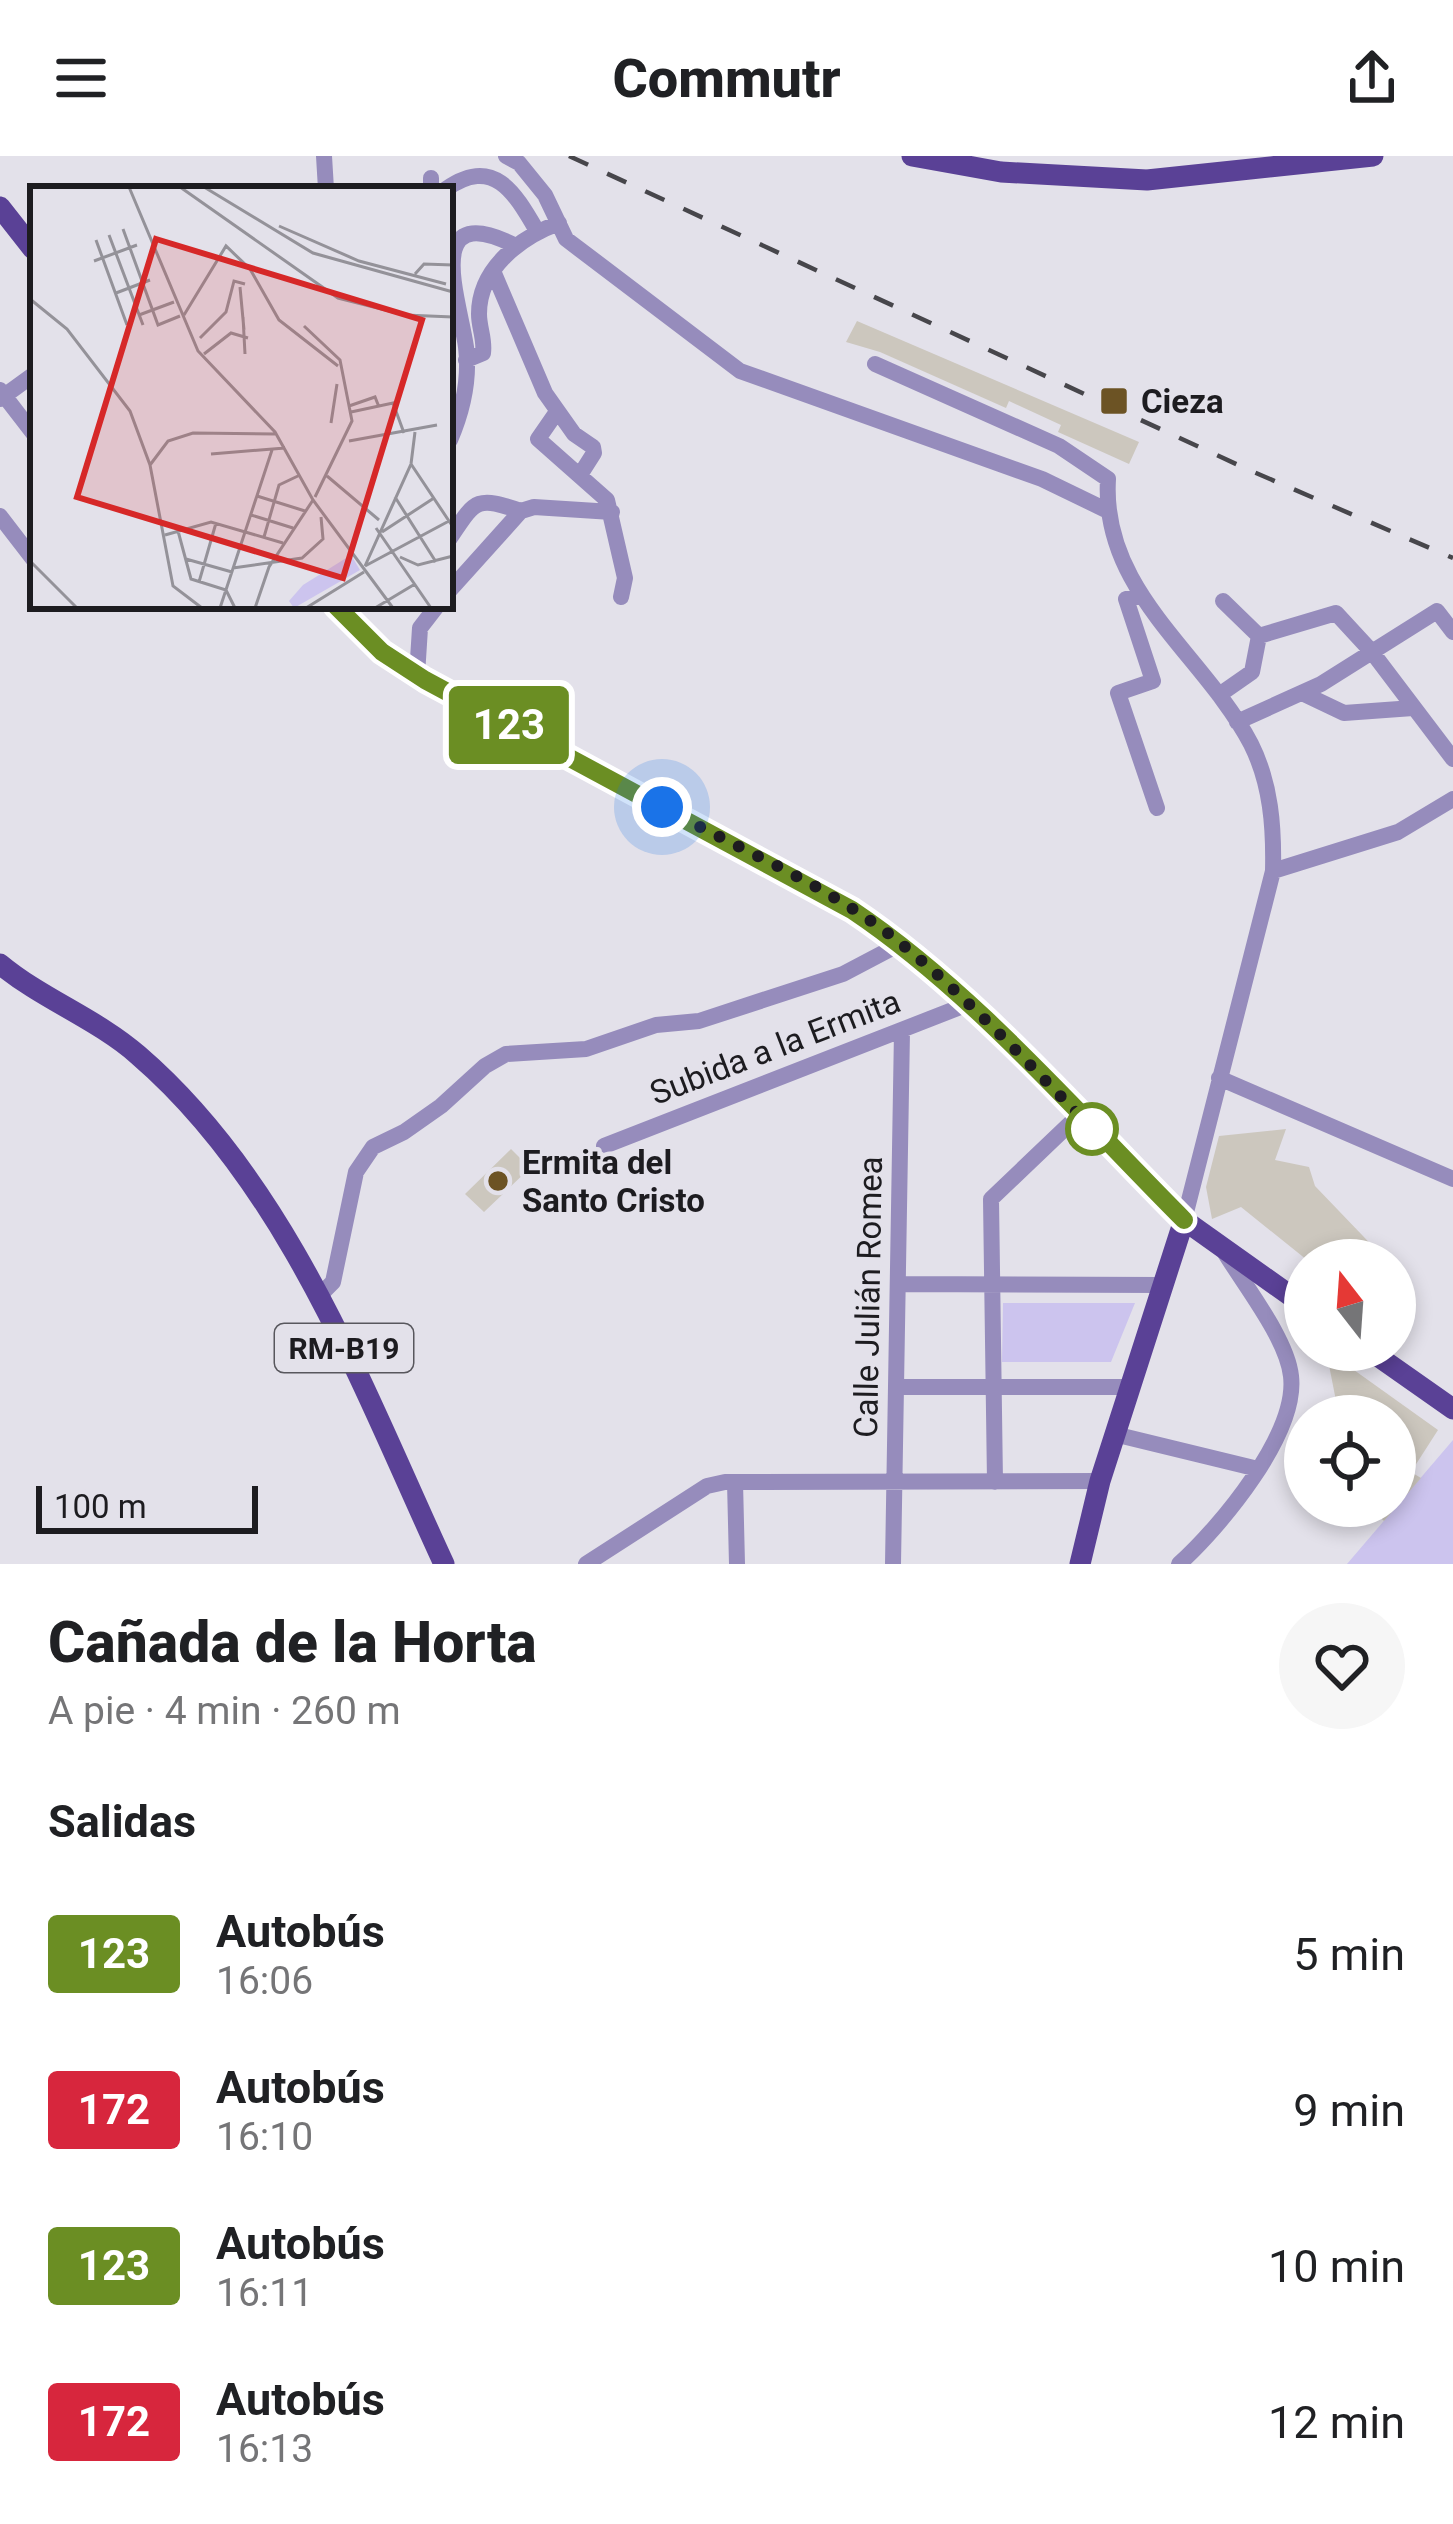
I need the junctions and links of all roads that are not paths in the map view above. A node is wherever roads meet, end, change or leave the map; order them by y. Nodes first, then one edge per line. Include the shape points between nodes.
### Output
1 (324, 156) edge
2 (506, 156) edge
3 (912, 156) edge
4 (1372, 156) edge
5 (1362, 157) edge
6 (436, 185) edge
7 (326, 186) edge
8 (0, 207) edge
9 (559, 223) junction
10 (537, 231) junction
11 (30, 245) edge
12 (515, 246) junction
13 (453, 253) edge
14 (494, 271) junction
15 (453, 292) edge
16 (466, 355) junction
17 (874, 364) dead end
18 (30, 377) edge
19 (2, 395) edge
20 (556, 413) junction
21 (30, 429) edge
22 (453, 433) edge
23 (580, 475) junction
24 (1106, 510) junction
25 (521, 511) junction
26 (612, 512) junction
27 (0, 516) edge
28 (453, 534) edge
29 (30, 555) edge
30 (453, 587) edge
31 (1139, 596) junction
32 (621, 597) dead end
33 (1223, 601) dead end
34 (339, 609) edge
35 (435, 609) edge
36 (1453, 632) edge
37 (1259, 636) junction
38 (1372, 652) junction
39 (417, 675) junction
40 (1301, 693) junction
41 (1219, 695) junction
42 (1413, 708) junction
43 (1238, 722) junction
44 (1453, 759) edge
45 (1453, 799) edge
46 (1157, 808) dead end
47 (1273, 872) junction
48 (900, 944) junction
49 (0, 964) edge
50 (968, 1004) junction
51 (902, 1031) junction
52 (1219, 1078) junction
53 (1079, 1115) junction
54 (604, 1146) dead end
55 (1453, 1178) edge
56 (1184, 1220) junction
57 (1222, 1247) junction
58 (898, 1284) junction
59 (992, 1284) junction
60 (1163, 1285) junction
61 (1284, 1291) edge
62 (320, 1295) junction
63 (1399, 1371) edge
64 (896, 1387) junction
65 (994, 1387) junction
66 (1130, 1387) junction
67 (1453, 1409) edge
68 (1114, 1434) junction
69 (1258, 1468) junction
70 (995, 1481) junction
71 (1100, 1481) junction
72 (735, 1482) junction
73 (895, 1482) junction
74 (444, 1564) edge
75 (586, 1564) edge
76 (736, 1564) edge
77 (893, 1564) edge
78 (1080, 1564) edge
79 (1179, 1564) edge

1 - 7 street
2 - 9 street via 545,195
3 - 5 main road via 1000,172 1147,180
4 - 5 main road
6 - 10 street via 467,172 497,176
8 - 11 main road
9 - 10 street
9 - 24 street via 566,239 740,371
10 - 12 street
12 - 13 street via 472,234
12 - 14 street
14 - 16 street via 479,314 483,353
14 - 20 street
15 - 16 street
16 - 22 street
17 - 24 street via 1058,446 1108,479
18 - 19 street
19 - 21 street
20 - 23 street via 593,447
20 - 23 street via 538,439
23 - 26 street
24 - 31 street
25 - 26 street
25 - 28 street via 484,500
25 - 30 street
26 - 32 street via 626,578
27 - 29 street
31 - 41 street
31 - 46 street via 1126,599 1154,681 1118,693
33 - 37 street
34 - 39 main road
35 - 39 street via 420,628
36 - 38 street via 1437,611
37 - 38 street via 1336,613
37 - 41 street via 1252,672
38 - 40 street
38 - 42 street
39 - 48 main road via 852,910
40 - 42 street via 1344,713
40 - 43 street
41 - 43 street
42 - 44 street
43 - 47 street via 1266,784
45 - 47 street via 1399,832
47 - 52 street
48 - 50 main road
48 - 62 street via 843,974 699,1021 656,1025 586,1049 506,1054 485,1066 423,1119 373,1147 356,1172 333,1282
49 - 62 main road, RM-B19 via 137,1053 224,1143
50 - 51 street, Subida a la Ermita
50 - 53 main road
51 - 54 street, Subida a la Ermita
51 - 58 street, Calle Julián Romea
52 - 55 street
52 - 56 street
53 - 56 main road
53 - 59 street via 991,1199
56 - 57 main road
56 - 60 main road
57 - 61 main road
57 - 69 street via 1292,1374 1286,1415
58 - 59 street
58 - 64 street, Calle Julián Romea
59 - 60 street
59 - 65 street
60 - 66 main road
62 - 74 main road, RM-B19
63 - 67 main road
64 - 65 street
64 - 73 street, Calle Julián Romea
65 - 66 street
65 - 70 street
66 - 68 main road
68 - 69 street
68 - 71 main road
69 - 79 street via 1220,1526
70 - 71 street
70 - 73 street
71 - 78 main road
72 - 73 street
72 - 75 street via 706,1486
72 - 76 street
73 - 77 street, Calle Julián Romea

